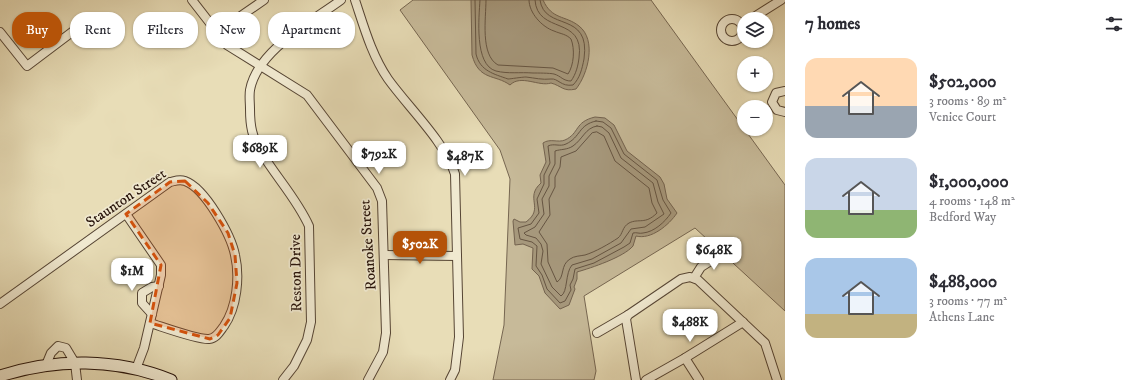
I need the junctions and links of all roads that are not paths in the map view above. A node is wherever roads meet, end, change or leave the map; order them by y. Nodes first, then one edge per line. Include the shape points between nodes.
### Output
1 (192, 0) edge
2 (264, 0) edge
3 (341, 0) edge
4 (355, 0) edge
5 (781, 0) edge
6 (247, 12) edge
7 (762, 12) edge
8 (206, 19) edge
9 (0, 32) edge
10 (70, 34) edge
11 (232, 48) edge
12 (261, 65) junction
13 (785, 91) edge
14 (785, 112) edge
15 (126, 214) junction
16 (384, 255) junction
17 (720, 255) dead end
18 (457, 256) junction
19 (694, 278) junction
20 (159, 286) junction
21 (0, 304) edge
22 (152, 314) junction
23 (628, 315) junction
24 (743, 322) junction
25 (150, 323) junction
26 (598, 332) dead end
27 (685, 358) junction
28 (74, 363) junction
29 (46, 365) junction
30 (136, 368) junction
31 (0, 376) edge
32 (77, 380) edge
33 (171, 380) edge
34 (283, 380) edge
35 (368, 380) edge
36 (450, 380) edge
37 (636, 380) edge
38 (646, 380) edge
39 (699, 380) edge
40 (776, 380) edge

1 - 8 street, Roanoke Street
2 - 6 street
3 - 12 street, Reston Drive via 275,48
4 - 18 street via 370,46 387,78 442,148 452,166 455,174
5 - 7 street
9 - 10 street via 27,66
11 - 12 street, Roanoke Street
12 - 16 street, Roanoke Street via 307,95 377,188 382,201
12 - 34 street, Reston Drive via 250,90 252,137 304,213 309,226 311,322 307,340 294,366
13 - 14 street via 776,93 772,102 776,110
15 - 20 street via 161,265
15 - 21 street, Staunton Street
15 - 25 street, Staunton Street via 170,182 185,181 194,186 208,203 228,234 235,255 237,283 230,318 218,335 210,339 197,338
16 - 18 street
16 - 35 street, Roanoke Street via 386,333 383,352
17 - 19 street via 701,267
18 - 36 street via 458,337 455,370
19 - 23 street via 681,279
19 - 24 street
20 - 22 street
20 - 22 street via 152,286 142,293 142,303
22 - 25 street
23 - 26 street
23 - 37 street via 626,327
24 - 27 street
24 - 40 street via 765,343
25 - 30 street
27 - 38 street
27 - 39 street
28 - 29 street
28 - 29 street via 66,348 58,346 51,353
28 - 30 street via 103,363
28 - 32 street
29 - 31 street
30 - 33 street

